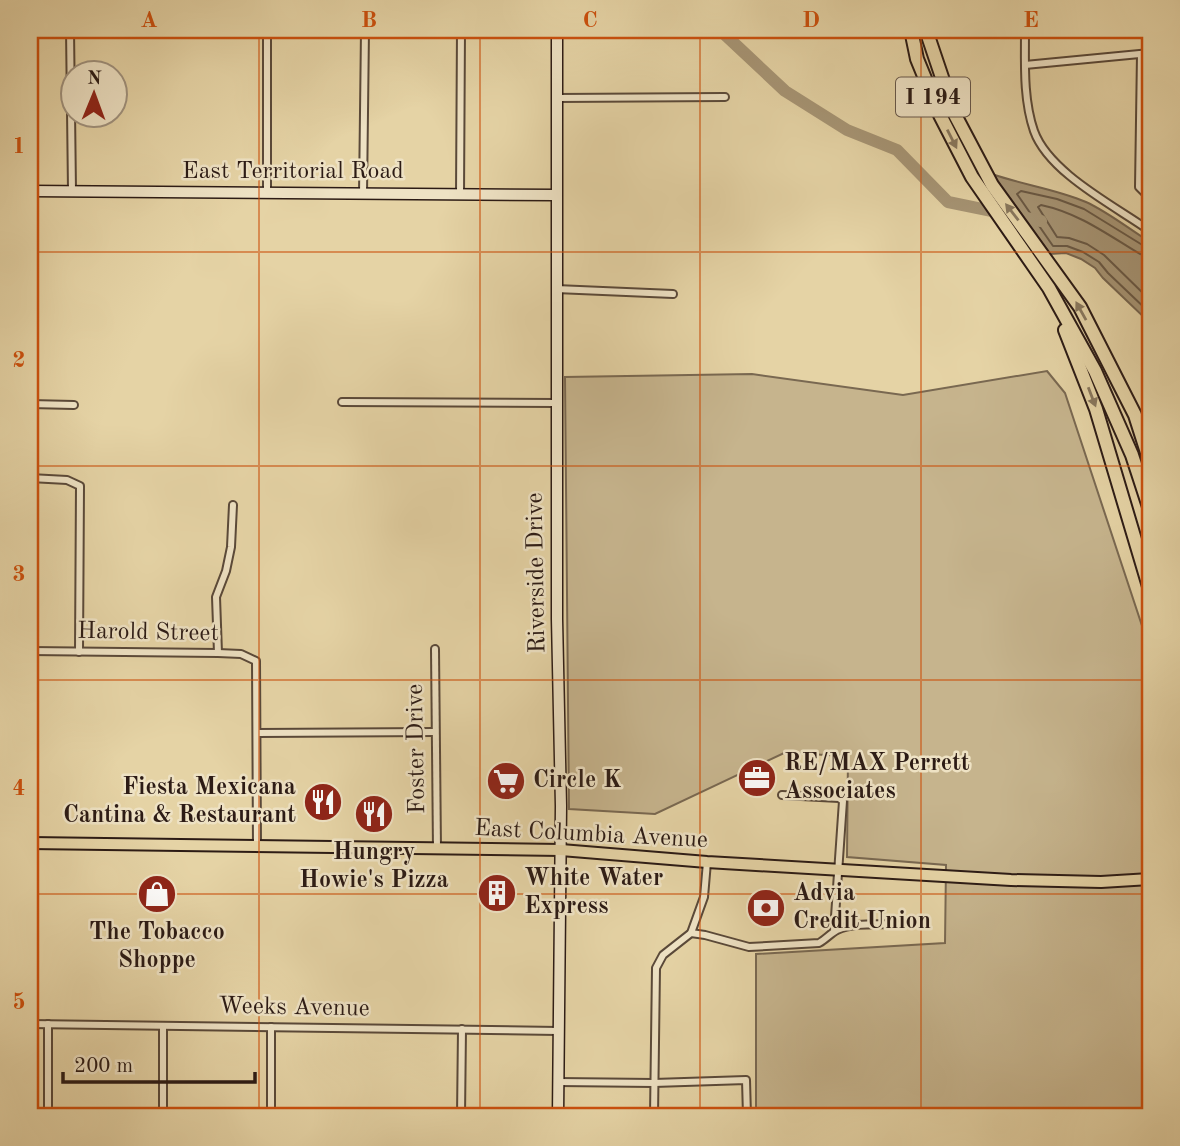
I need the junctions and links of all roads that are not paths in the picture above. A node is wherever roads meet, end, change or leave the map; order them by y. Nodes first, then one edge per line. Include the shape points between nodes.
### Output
1 (70, 30) edge
2 (267, 30) edge
3 (365, 30) edge
4 (461, 30) edge
5 (557, 30) edge
6 (911, 30) edge
7 (926, 30) edge
8 (1025, 30) edge
9 (1150, 53) edge
10 (1141, 54) junction
11 (1025, 65) junction
12 (725, 97) dead end
13 (557, 98) junction
14 (30, 191) edge
15 (72, 191) junction
16 (267, 193) junction
17 (363, 194) junction
18 (460, 195) junction
19 (556, 195) junction
20 (1150, 198) edge
21 (1150, 232) edge
22 (1049, 288) junction
23 (556, 289) junction
24 (674, 294) dead end
25 (342, 402) dead end
26 (30, 404) edge
27 (556, 404) junction
28 (74, 405) dead end
29 (1149, 456) edge
30 (30, 478) edge
31 (233, 505) dead end
32 (1150, 510) edge
33 (1150, 590) edge
34 (435, 649) dead end
35 (30, 651) edge
36 (79, 652) junction
37 (218, 653) junction
38 (435, 732) junction
39 (257, 733) junction
40 (782, 795) dead end
41 (30, 843) edge
42 (257, 847) junction
43 (438, 849) junction
44 (561, 850) junction
45 (707, 862) junction
46 (837, 870) junction
47 (1150, 879) edge
48 (896, 924) dead end
49 (834, 931) junction
50 (691, 933) junction
51 (30, 1024) edge
52 (48, 1024) junction
53 (163, 1026) junction
54 (271, 1027) junction
55 (462, 1030) junction
56 (558, 1031) junction
57 (558, 1082) junction
58 (654, 1083) junction
59 (48, 1116) edge
60 (163, 1116) edge
61 (271, 1116) edge
62 (461, 1116) edge
63 (558, 1116) edge
64 (654, 1116) edge
65 (747, 1116) edge

1 - 15 street
2 - 16 street
3 - 17 street
4 - 18 street
5 - 13 street, Riverside Drive
6 -> 22 highway, I 194 via 940,116 963,161
29 -> 7 highway, I 194 via 1135,415 1080,307 978,160 954,113
8 - 11 street
9 - 10 street
10 - 11 street
10 - 20 street via 1139,187
11 - 21 street via 1034,132 1050,157 1104,202
12 - 13 street
13 - 19 street, Riverside Drive
14 - 15 street, East Territorial Road
15 - 16 street, East Territorial Road
16 - 17 street, East Territorial Road
17 - 18 street, East Territorial Road
18 - 19 street, East Territorial Road
19 - 23 street, Riverside Drive
22 - 32 highway, I 194 via 1115,412
22 -> 33 highway via 1096,409
23 - 24 street
23 - 27 street, Riverside Drive
25 - 27 street
26 - 28 street
27 - 44 street, Riverside Drive
30 - 36 street via 67,480 80,486
31 - 37 street via 231,548 216,597
34 - 38 street, Foster Drive
35 - 36 street, Harold Street
36 - 37 street, Harold Street
37 - 39 street, Harold Street via 256,661
38 - 39 street
38 - 43 street, Foster Drive
39 - 42 street
40 - 46 street via 842,801
41 - 42 main road, East Columbia Avenue
42 - 43 main road, East Columbia Avenue
43 - 44 main road, East Columbia Avenue
44 - 45 main road, East Columbia Avenue
44 - 56 street, Riverside Drive
45 - 46 main road, East Columbia Avenue
45 - 50 street via 704,897
46 - 47 main road, East Columbia Avenue via 1012,880
46 - 49 street
48 - 49 street
49 - 50 street via 819,943 748,947
50 - 58 street via 663,955 656,968
51 - 52 street, Weeks Avenue
52 - 53 street, Weeks Avenue
52 - 59 street
53 - 54 street, Weeks Avenue
53 - 60 street
54 - 55 street, Weeks Avenue
54 - 61 street
55 - 56 street, Weeks Avenue
55 - 62 street
56 - 57 street, Riverside Drive
57 - 58 street
57 - 63 street, Riverside Drive
58 - 64 street
58 - 65 street via 746,1080

